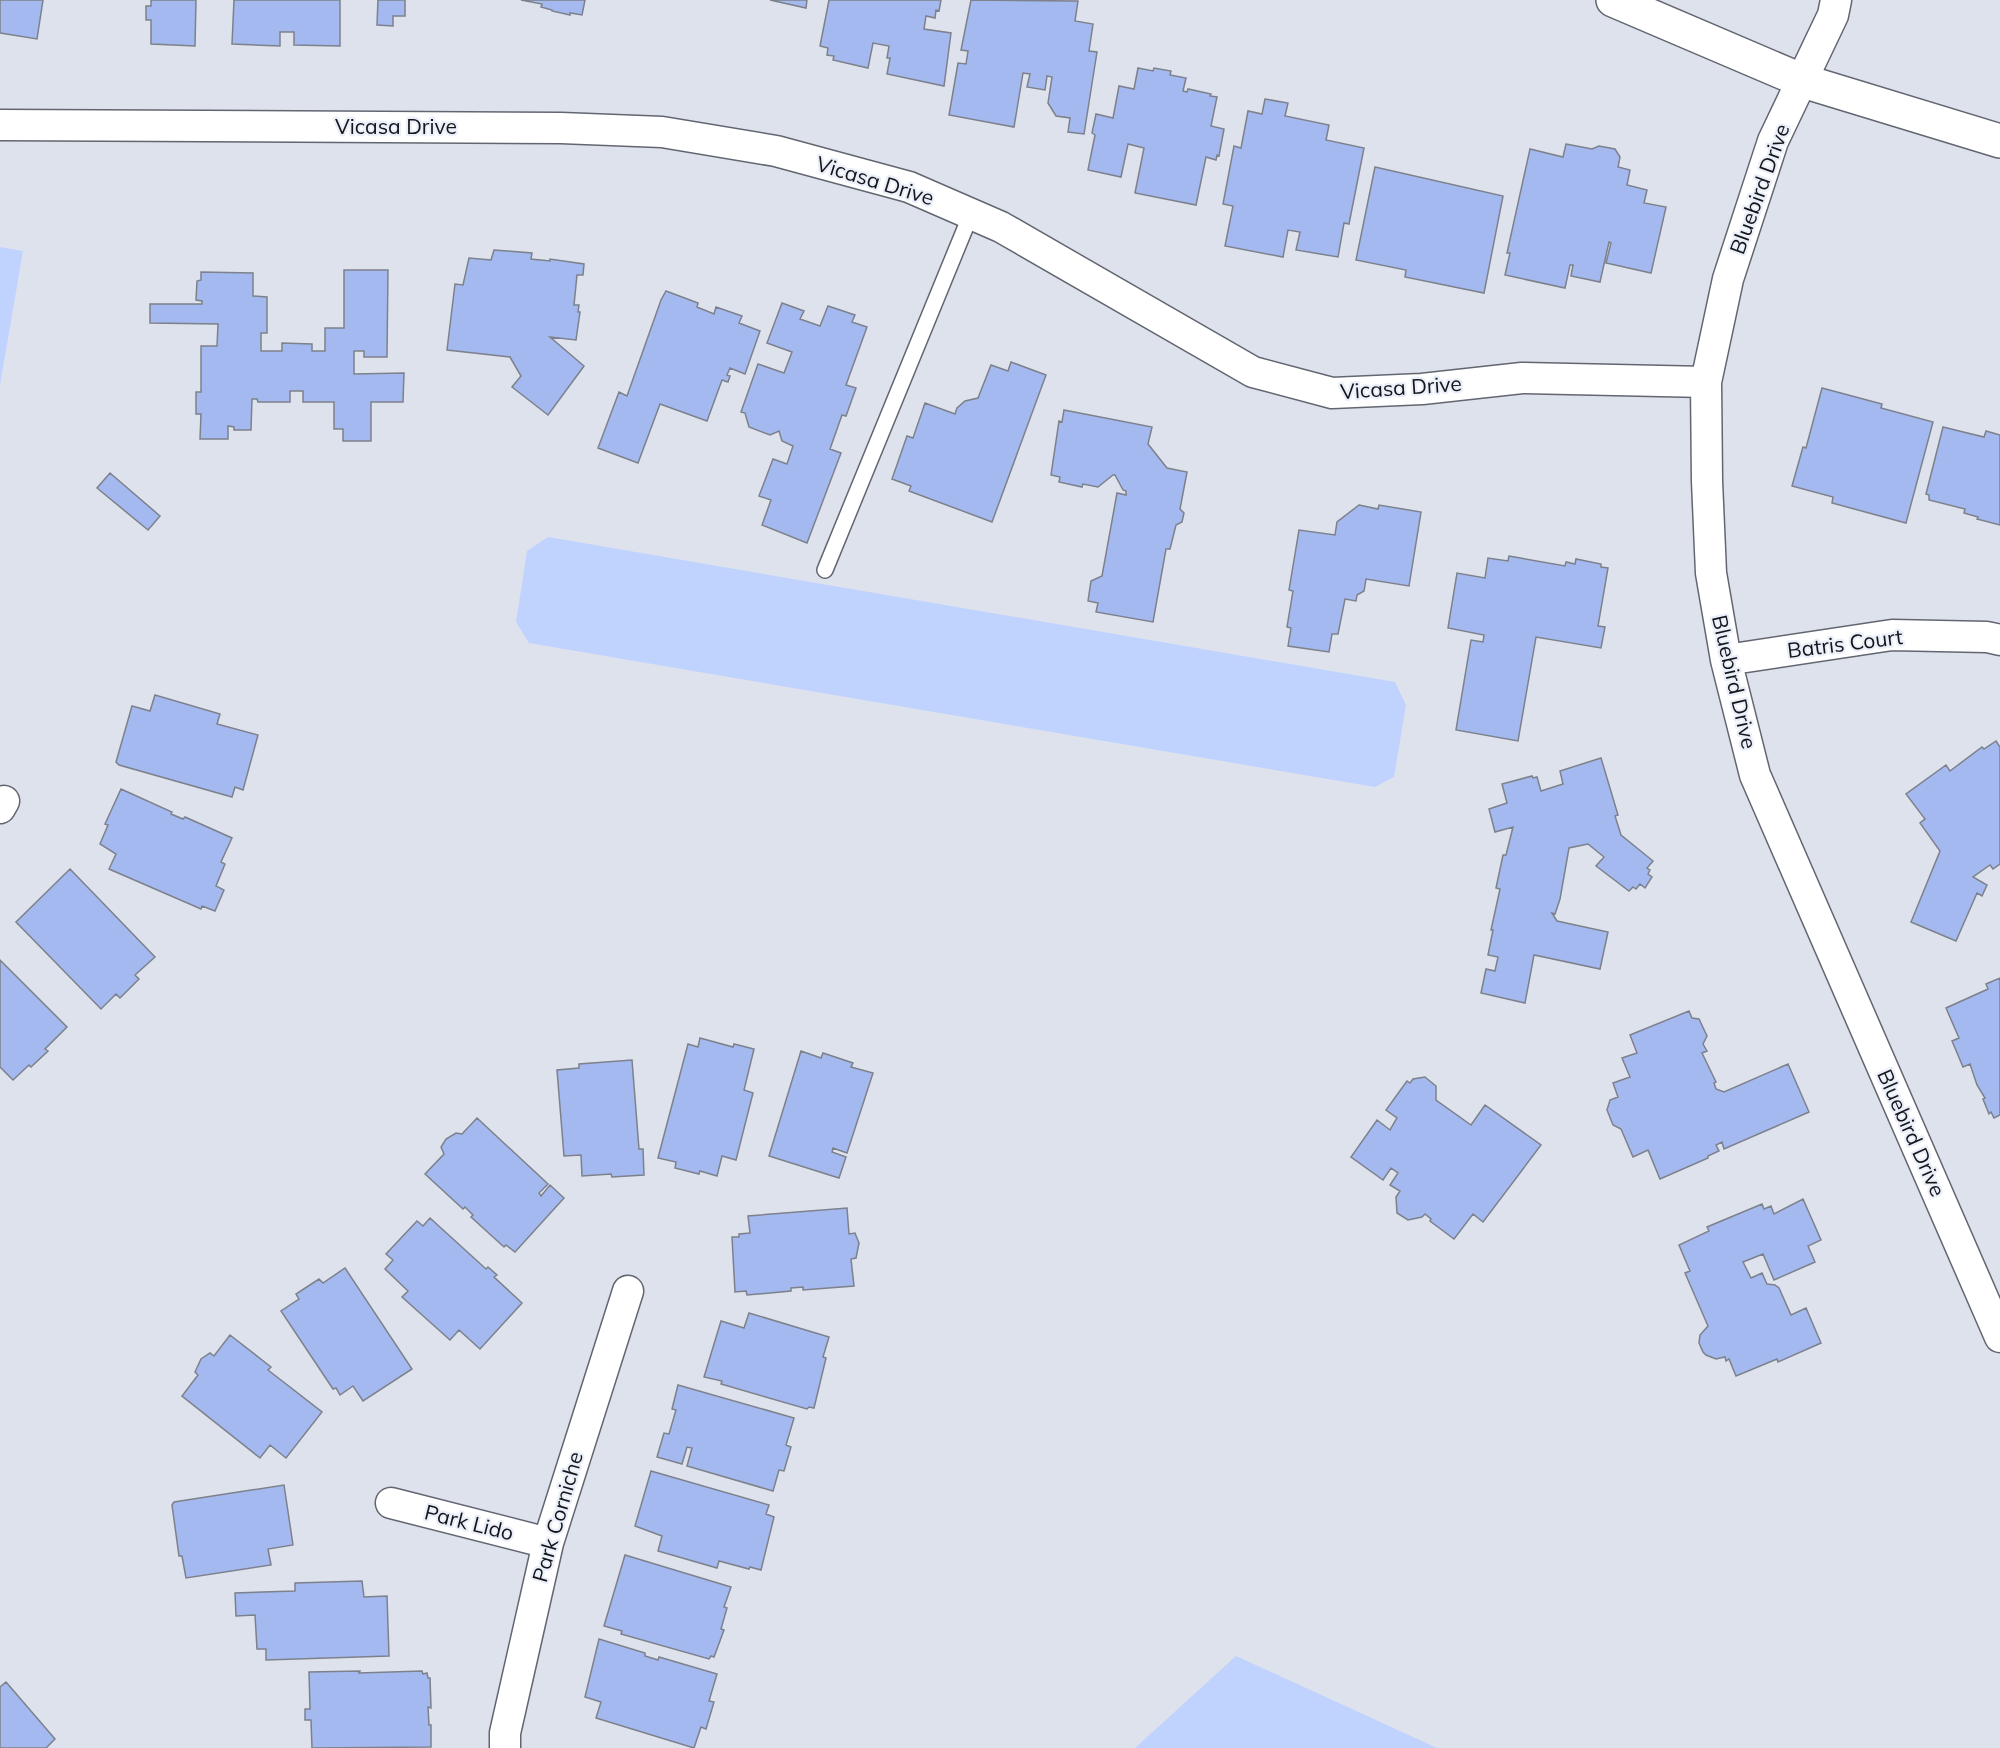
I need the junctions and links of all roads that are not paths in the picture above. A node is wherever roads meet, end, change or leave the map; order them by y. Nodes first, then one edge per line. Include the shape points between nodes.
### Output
1 (1613, 0) edge
2 (1836, 0) edge
3 (1803, 81) junction
4 (0, 125) edge
5 (2000, 141) edge
6 (971, 214) junction
7 (1706, 382) junction
8 (825, 570) dead end
9 (2000, 640) edge
10 (1725, 660) junction
11 (628, 1291) dead end
12 (2000, 1337) edge
13 (391, 1503) dead end
14 (548, 1543) junction
15 (506, 1748) edge

1 - 3 street
2 - 3 street, Bluebird Drive
3 - 5 street
3 - 7 street, Bluebird Drive via 1773,141 1728,279
4 - 6 street, Vicasa Drive via 662,132 776,151 909,187
6 - 7 street, Vicasa Drive via 1001,226 1253,372 1332,393 1522,378
6 - 8 lane
7 - 10 street, Bluebird Drive via 1711,573
9 - 10 street, Batris Court via 1892,635
10 - 12 street, Bluebird Drive via 1755,775
11 - 14 street, Park Corniche
13 - 14 street, Park Lido
14 - 15 street, Park Corniche via 505,1733

